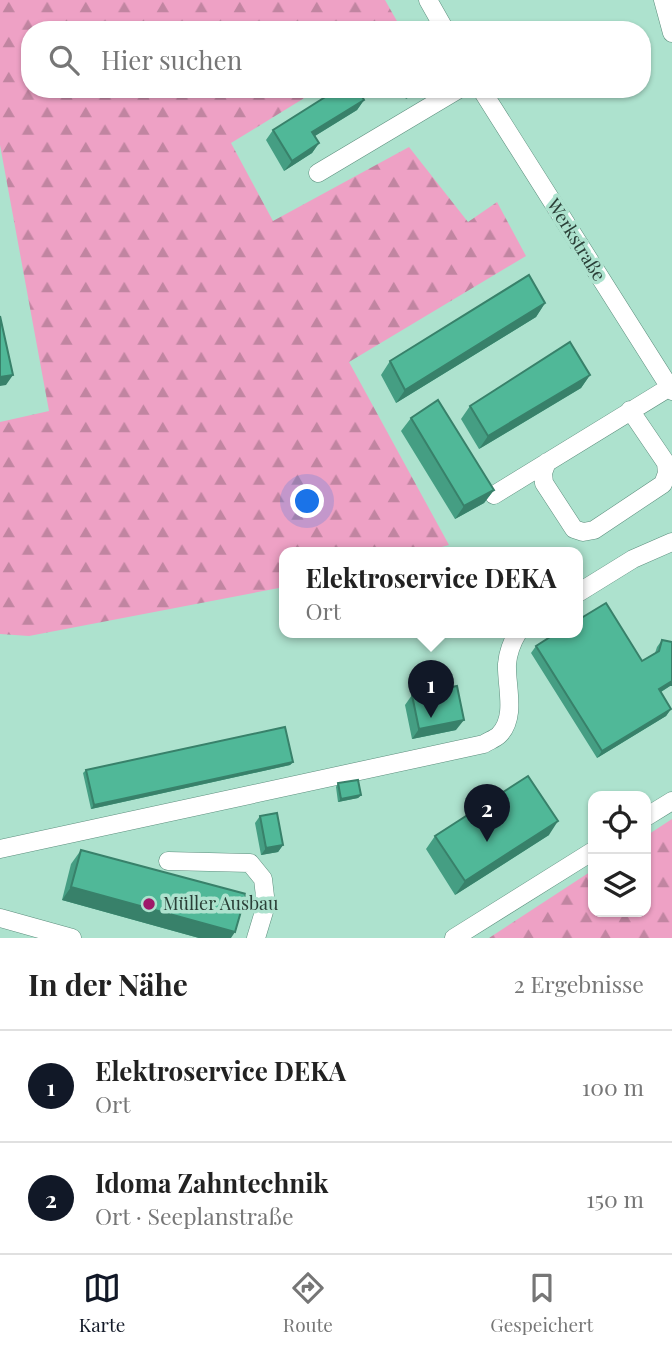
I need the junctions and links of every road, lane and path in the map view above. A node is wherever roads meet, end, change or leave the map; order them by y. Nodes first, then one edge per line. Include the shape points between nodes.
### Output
1 (428, 0) edge
2 (663, 0) edge
3 (441, 21) edge
4 (672, 33) edge
5 (444, 98) edge
6 (487, 98) edge
7 (318, 173) dead end
8 (671, 389) edge
9 (630, 410) junction
10 (547, 463) junction
11 (495, 495) edge
12 (672, 542) edge
13 (583, 590) edge
14 (514, 638) edge
15 (672, 801) edge
16 (651, 814) edge
17 (0, 849) edge
18 (588, 853) edge
19 (168, 861) dead end
20 (0, 918) edge
21 (72, 938) edge
22 (256, 938) edge
23 (454, 938) edge

1 - 3 street
2 - 4 street
5 - 7 street
6 - 8 street, Werkstraße
8 - 9 street
9 - 10 street
9 - 10 street via 666,463 667,473 663,484 594,530 574,529 544,483
10 - 11 street
12 - 13 street via 633,559
14 - 17 street via 507,662 506,722 499,735 484,744
15 - 16 street
18 - 23 street
19 - 22 street via 250,863 263,879 266,905
20 - 21 street

